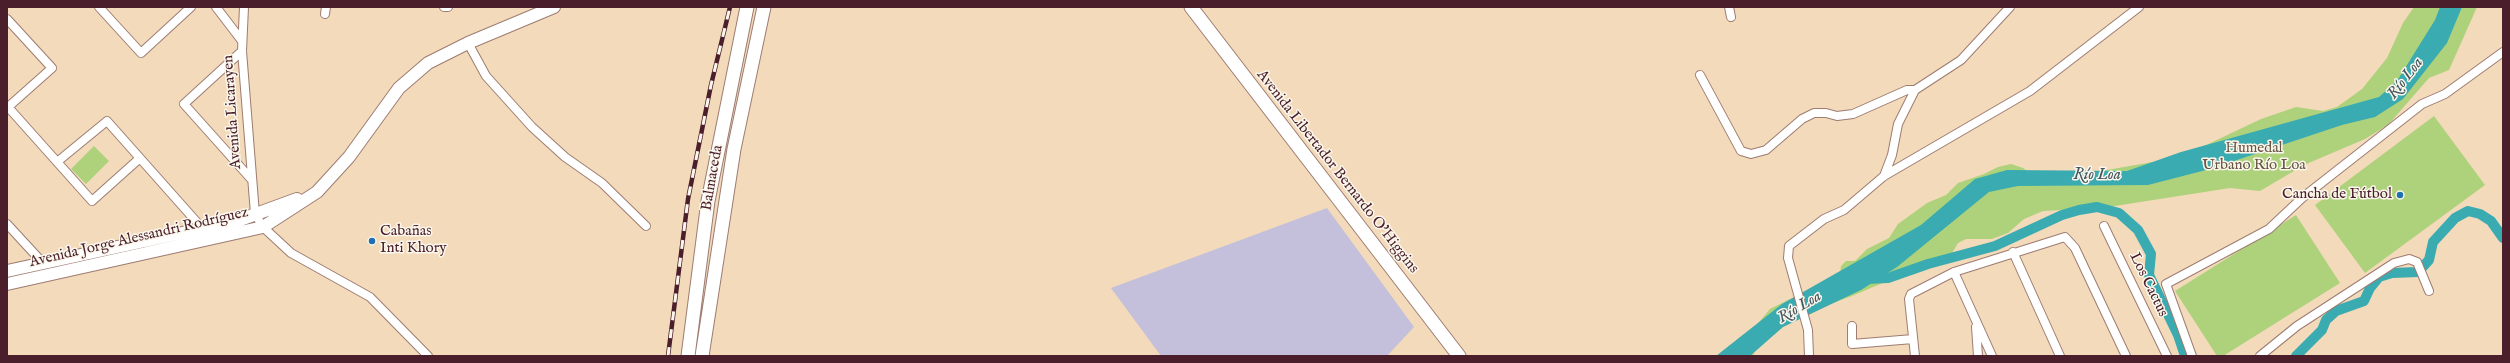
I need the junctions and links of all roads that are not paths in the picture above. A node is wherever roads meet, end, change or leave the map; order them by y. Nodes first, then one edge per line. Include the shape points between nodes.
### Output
1 (99, 7) edge
2 (192, 7) edge
3 (216, 7) edge
4 (244, 7) edge
5 (444, 7) edge
6 (448, 7) edge
7 (554, 7) edge
8 (747, 7) edge
9 (764, 7) edge
10 (1191, 7) edge
11 (1729, 7) edge
12 (2010, 7) edge
13 (2139, 7) edge
14 (1731, 17) dead end
15 (7, 19) edge
16 (242, 40) junction
17 (468, 43) junction
18 (242, 51) junction
19 (2503, 52) edge
20 (1700, 75) dead end
21 (1915, 90) junction
22 (7, 108) edge
23 (140, 158) junction
24 (57, 162) junction
25 (1884, 176) junction
26 (252, 180) junction
27 (316, 192) junction
28 (255, 214) junction
29 (7, 224) edge
30 (646, 226) dead end
31 (2104, 226) dead end
32 (263, 227) junction
33 (202, 228) junction
34 (2013, 252) junction
35 (42, 262) junction
36 (7, 271) edge
37 (1954, 272) junction
38 (7, 284) edge
39 (2429, 291) dead end
40 (1976, 323) junction
41 (1852, 326) dead end
42 (1913, 339) junction
43 (428, 356) edge
44 (688, 356) edge
45 (702, 356) edge
46 (1459, 356) edge
47 (1809, 356) edge
48 (1915, 356) edge
49 (1978, 356) edge
50 (1992, 356) edge
51 (2060, 356) edge
52 (2126, 356) edge
53 (2167, 356) edge
54 (2192, 356) edge
55 (2260, 356) edge

1 - 2 street via 141,53
3 - 16 street
4 - 16 street, Avenida Licarayen
5 - 6 street
7 - 17 street, Avenida Jorge Alessandri Rodríguez
8 - 44 main road, Balmaceda via 708,201
9 - 45 main road, Balmaceda via 734,149
10 - 46 main road, Avenida Libertador Bernardo O'Higgins
11 - 14 street
12 - 21 street via 1961,60
13 - 25 street via 2030,91
15 - 22 street via 52,68
16 - 18 street, Avenida Licarayen
17 - 27 street, Avenida Jorge Alessandri Rodríguez via 428,63 399,88 349,157
17 - 30 street via 486,76 532,127 565,157 602,183
18 - 26 street, Avenida Licarayen
18 - 26 street via 184,104
19 - 54 street via 2445,94 2422,104 2302,198 2270,229 2166,284
20 - 21 street via 1742,151 1751,154 1766,150 1802,119 1814,113 1837,116 1853,114 1907,90
21 - 25 street via 1898,124 1892,156
22 - 24 street
23 - 24 street via 107,121
23 - 24 street via 92,201
23 - 33 street
25 - 47 street via 1844,210 1824,219 1789,246 1788,258 1808,330
26 - 28 street, Avenida Licarayen
27 - 28 street, Avenida Jorge Alessandri Rodríguez
27 - 32 street, Avenida Jorge Alessandri Rodríguez
28 - 32 street
28 - 33 street, Avenida Jorge Alessandri Rodríguez via 237,221
29 - 35 street
31 - 53 street, Los Cactus
32 - 38 street, Avenida Jorge Alessandri Rodríguez
32 - 43 street via 291,253 370,297
33 - 35 street, Avenida Jorge Alessandri Rodríguez
34 - 37 street
34 - 51 street
34 - 52 street via 2065,237 2071,241
35 - 36 street, Avenida Jorge Alessandri Rodríguez
37 - 40 street
37 - 42 street via 1911,294 1909,299
39 - 55 street via 2417,262 2409,259 2394,263 2297,326
40 - 49 street
40 - 50 street
41 - 42 street via 1852,344
42 - 48 street

